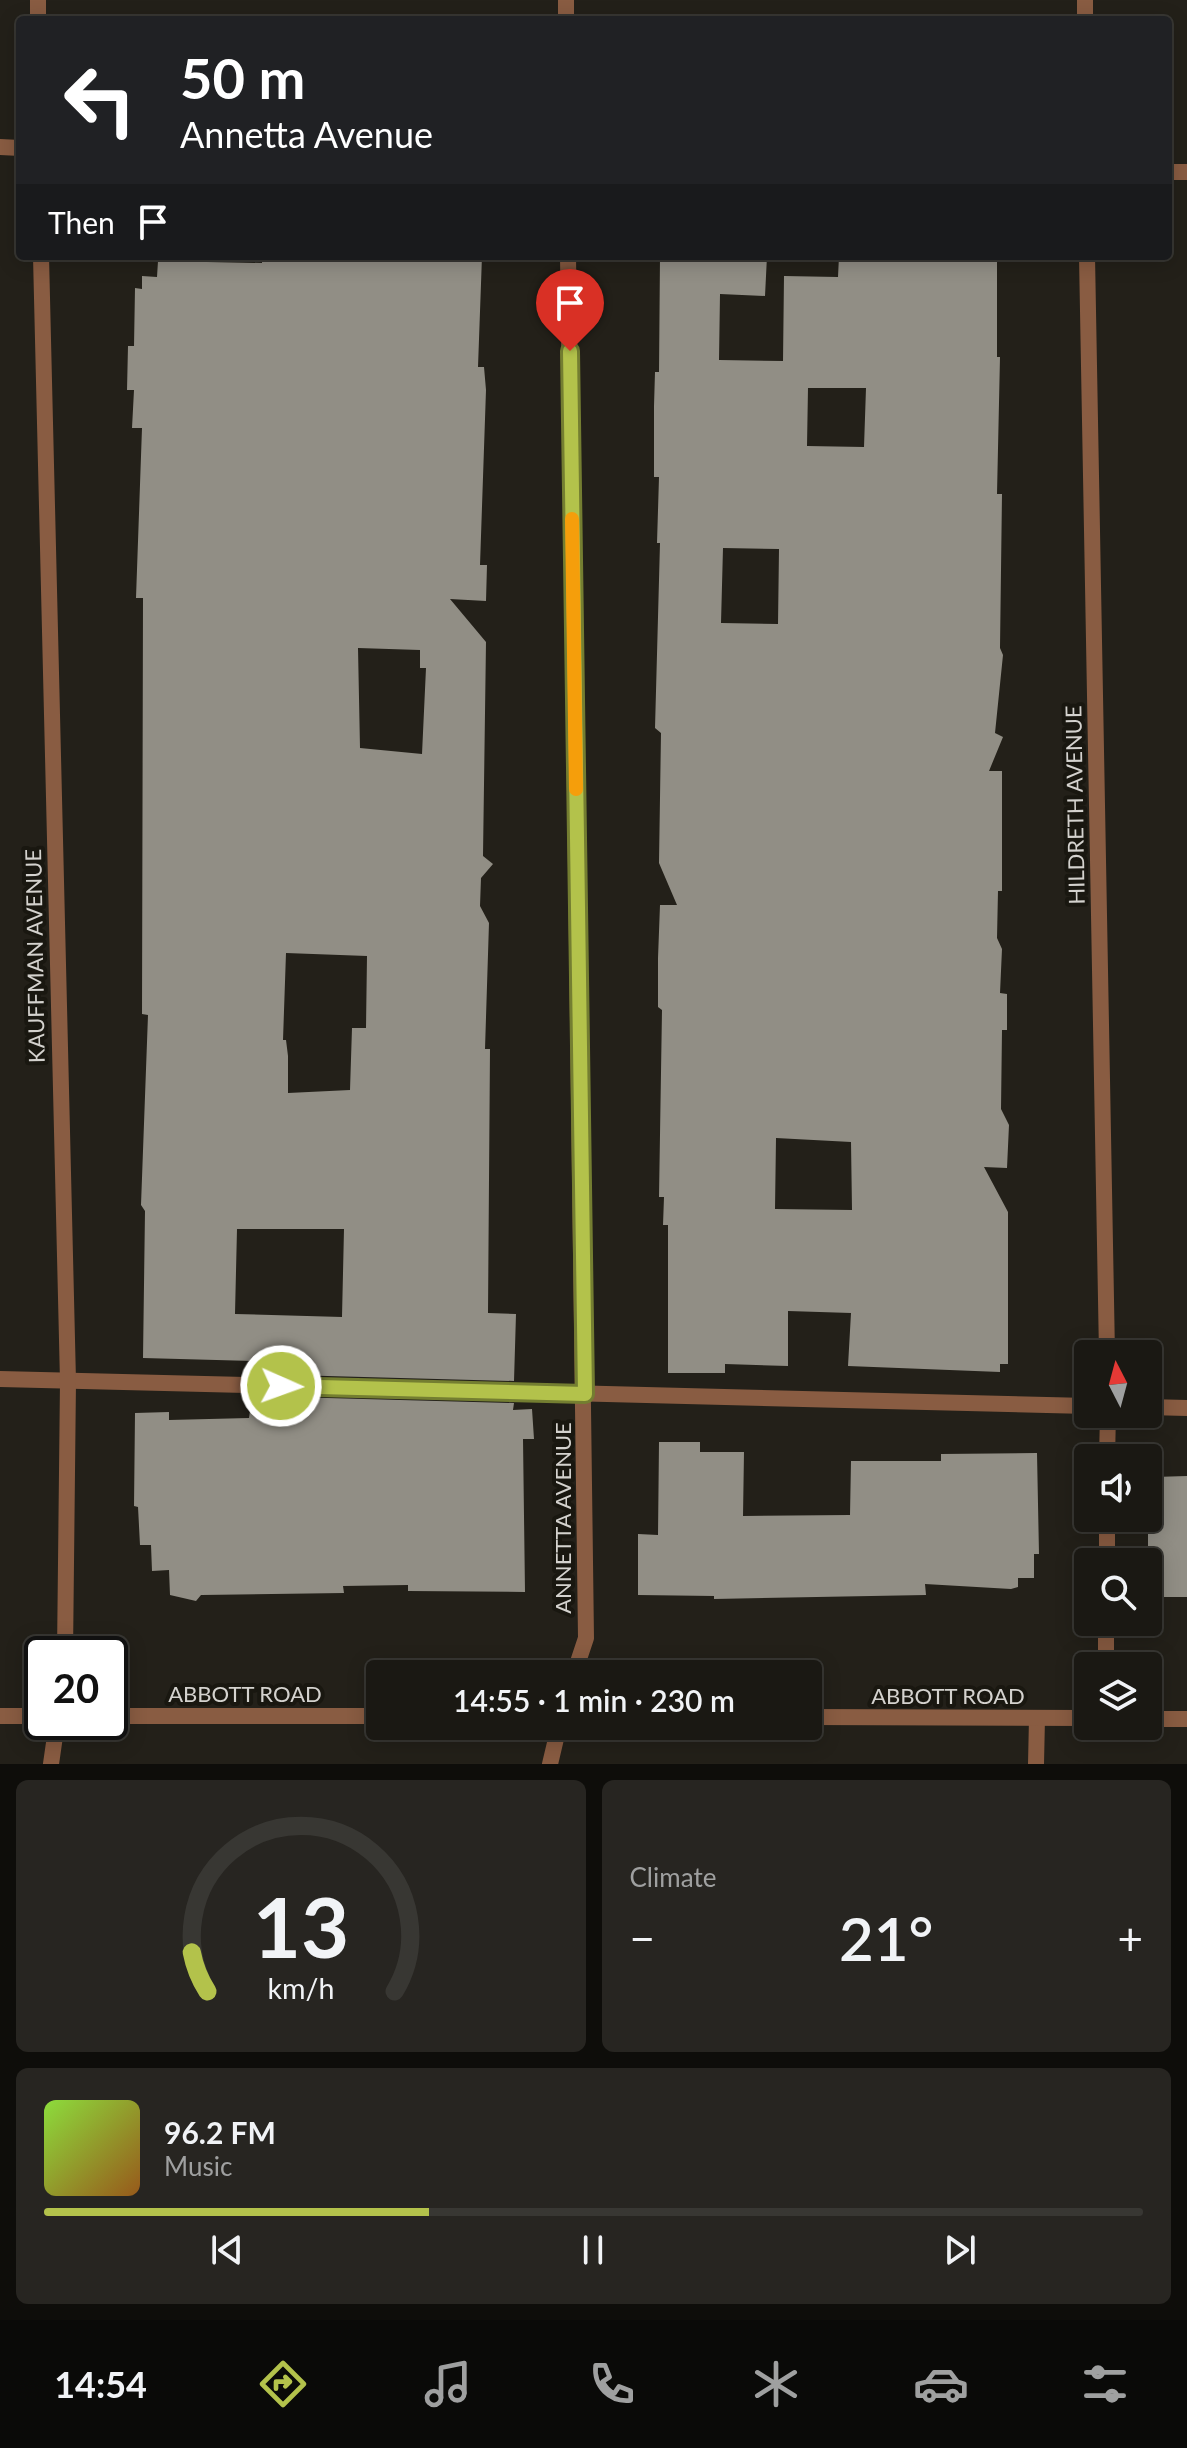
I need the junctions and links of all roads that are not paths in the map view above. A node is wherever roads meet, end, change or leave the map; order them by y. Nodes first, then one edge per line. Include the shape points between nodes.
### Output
1 (41, 260) edge
2 (568, 260) edge
3 (1087, 260) edge
4 (1107, 1340) edge
5 (0, 1379) edge
6 (68, 1381) junction
7 (585, 1394) junction
8 (1074, 1406) edge
9 (1162, 1407) edge
10 (1187, 1408) edge
11 (65, 1636) edge
12 (579, 1660) edge
13 (0, 1716) edge
14 (24, 1716) edge
15 (128, 1716) edge
16 (366, 1716) edge
17 (822, 1717) edge
18 (1037, 1718) junction
19 (1074, 1718) edge
20 (1162, 1719) edge
21 (1187, 1719) edge
22 (54, 1740) edge
23 (556, 1740) edge
24 (51, 1764) edge
25 (550, 1764) edge
26 (1036, 1764) edge

1 - 6 street, KAUFFMAN AVENUE
2 - 7 street, ANNETTA AVENUE
3 - 4 street, HILDRETH AVENUE
5 - 6 street
6 - 7 street
6 - 11 street, KAUFFMAN AVENUE
7 - 8 street
7 - 12 street, ANNETTA AVENUE via 586,1638
9 - 10 street
13 - 14 street
15 - 16 street, ABBOTT ROAD
17 - 18 street, ABBOTT ROAD
18 - 19 street, ABBOTT ROAD
18 - 26 street
20 - 21 street
22 - 24 street
23 - 25 street

